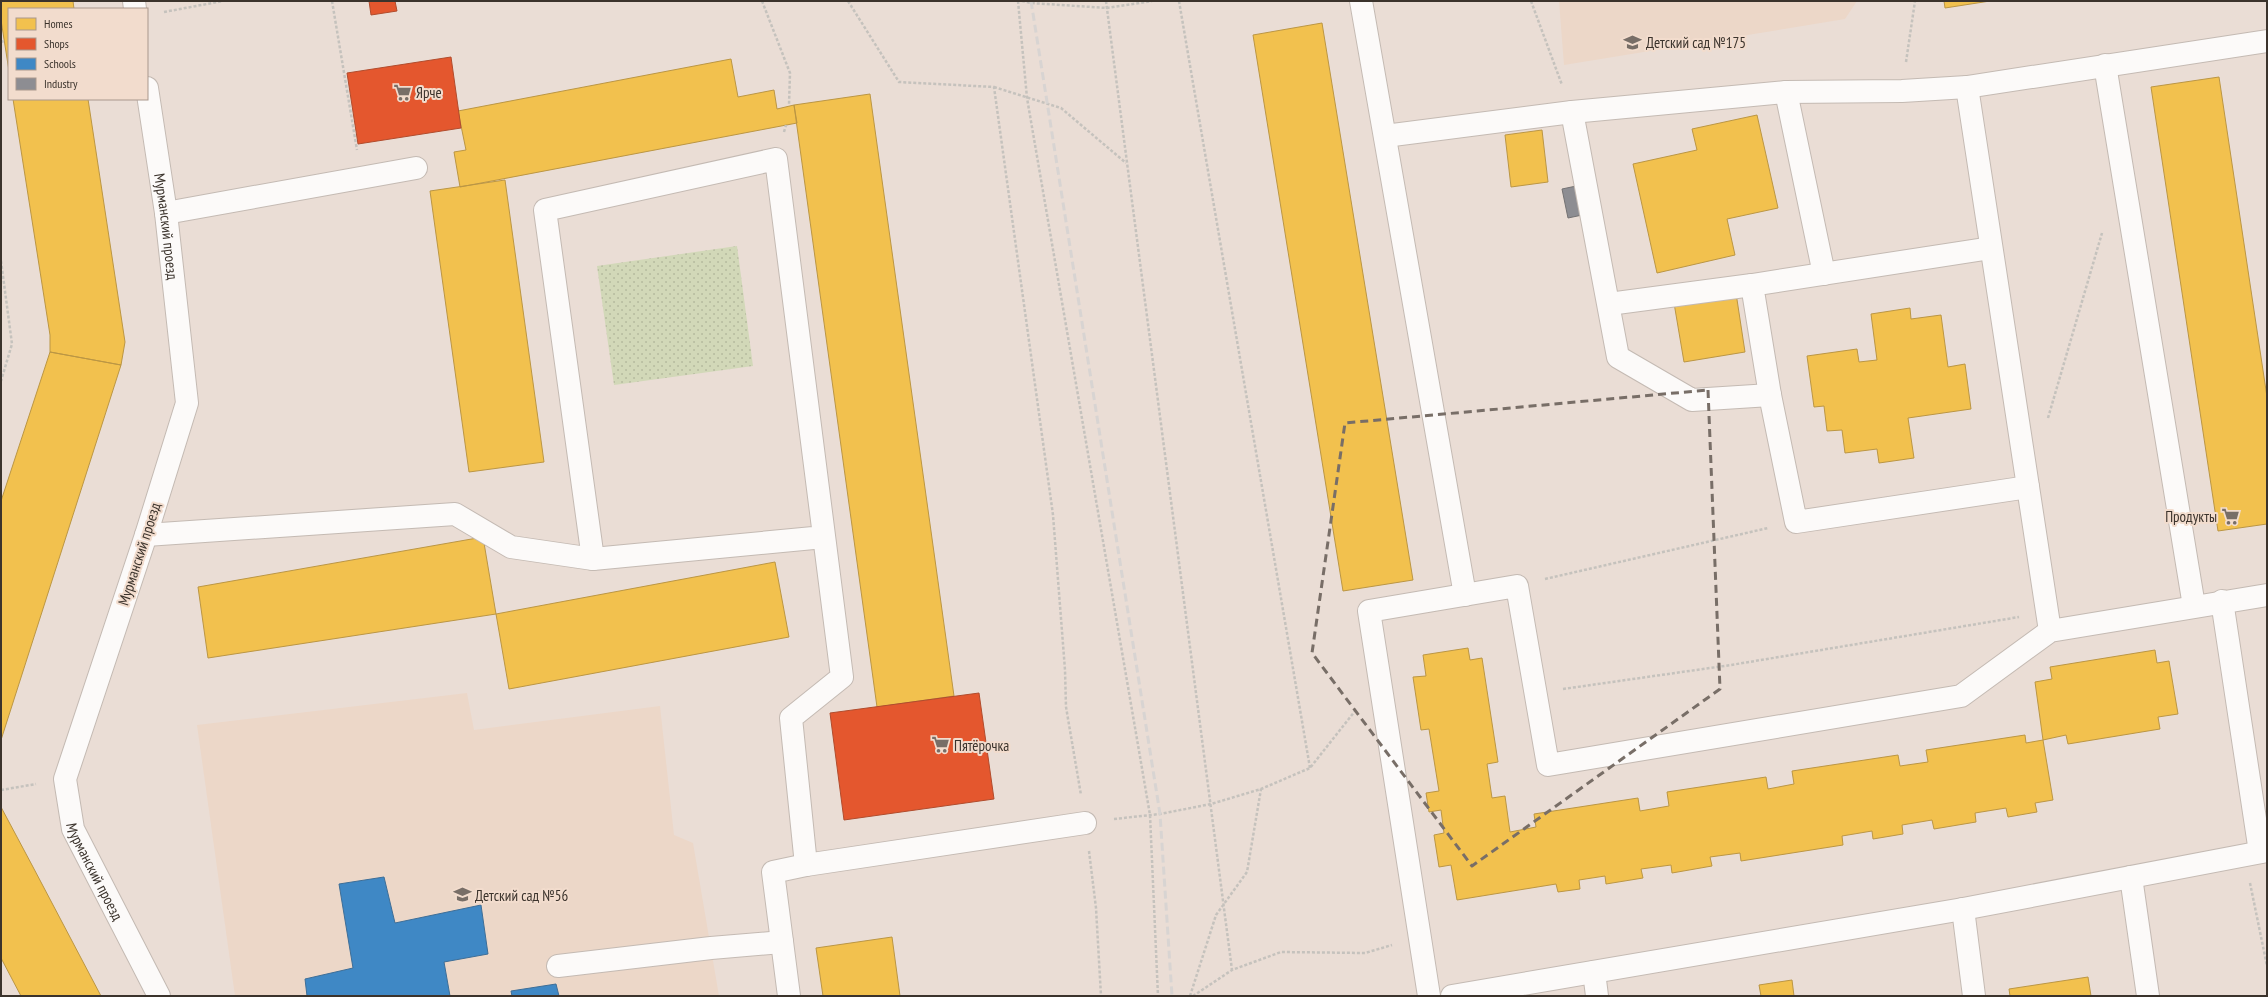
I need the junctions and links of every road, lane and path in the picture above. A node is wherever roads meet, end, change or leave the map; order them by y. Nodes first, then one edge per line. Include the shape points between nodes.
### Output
1 (223, 1) edge
2 (332, 1) edge
3 (762, 1) edge
4 (848, 1) edge
5 (1018, 1) edge
6 (1022, 1) edge
7 (1106, 1) edge
8 (1152, 1) edge
9 (1179, 1) edge
10 (1361, 1) edge
11 (1531, 1) edge
12 (1915, 1) edge
13 (1107, 8) junction
14 (162, 12) dead end
15 (2267, 41) edge
16 (2105, 65) junction
17 (994, 87) junction
18 (1967, 87) junction
19 (1902, 91) junction
20 (1786, 92) junction
21 (148, 95) edge
22 (1027, 98) junction
23 (789, 105) dead end
24 (1572, 112) junction
25 (1385, 136) junction
26 (1127, 163) junction
27 (416, 168) dead end
28 (362, 178) junction
29 (166, 212) junction
30 (2104, 228) dead end
31 (1992, 248) junction
32 (1, 261) edge
33 (1824, 274) junction
34 (1752, 286) junction
35 (1609, 304) junction
36 (1, 381) edge
37 (1770, 395) junction
38 (2046, 424) dead end
39 (2028, 487) junction
40 (1796, 522) junction
41 (146, 536) junction
42 (824, 537) junction
43 (593, 559) junction
44 (1517, 586) junction
45 (1464, 594) junction
46 (2267, 594) edge
47 (2222, 601) junction
48 (2194, 606) junction
49 (2049, 621) junction
50 (1380, 679) junction
51 (1535, 692) junction
52 (1310, 768) junction
53 (64, 779) junction
54 (1261, 789) junction
55 (1, 790) edge
56 (1211, 804) junction
57 (1150, 815) junction
58 (1085, 823) junction
59 (2257, 853) edge
60 (806, 865) junction
61 (2131, 877) junction
62 (1223, 905) junction
63 (1963, 908) junction
64 (1420, 937) junction
65 (782, 942) junction
66 (558, 966) dead end
67 (2267, 966) edge
68 (1232, 970) junction
69 (1594, 972) junction
70 (159, 996) edge
71 (789, 996) edge
72 (1101, 996) edge
73 (1158, 996) edge
74 (1192, 996) edge
75 (1429, 996) edge
76 (1452, 996) edge
77 (1597, 996) edge
78 (1974, 996) edge
79 (2148, 996) edge

1 - 14 path
2 - 28 path
3 - 23 path via 790,73
4 - 17 path via 899,82
5 - 22 path
6 - 13 path
7 - 13 path
8 - 13 path
9 - 52 path
10 - 25 street
11 - 24 path
12 - 19 path
13 - 26 path
15 - 16 street
16 - 18 street
16 - 48 street
17 - 22 path
17 - 58 path via 1053,515 1066,707
18 - 19 street
18 - 31 street
19 - 20 street
20 - 24 street
20 - 33 street
21 - 29 street, Мурманский проезд
22 - 26 path via 1061,108
22 - 57 path
24 - 25 street
24 - 35 street
25 - 45 street
26 - 56 path
27 - 28 street
28 - 29 street
29 - 41 street, Мурманский проезд via 187,403
30 - 38 path
31 - 33 street
31 - 39 street
32 - 36 path via 12,344
33 - 34 street
34 - 35 street
34 - 37 street
35 - 37 street via 1618,357 1692,400
37 - 40 street
39 - 40 street
39 - 49 street
40 - 44 path
41 - 43 street via 455,514 511,547
41 - 53 street, Мурманский проезд
42 - 43 street
42 - 43 street via 776,159 545,210
42 - 60 street via 842,677 791,718
44 - 45 street
44 - 51 street
45 - 50 street via 1369,611
46 - 47 street
47 - 48 street
47 - 59 street
48 - 49 street
49 - 51 path
49 - 51 street via 1961,696 1548,765
50 - 52 path
50 - 64 street
52 - 54 path
53 - 55 path
53 - 70 street, Мурманский проезд via 73,829
54 - 56 path
54 - 62 path via 1247,872
56 - 57 path
56 - 62 path
57 - 58 path
57 - 73 path
58 - 60 street
58 - 72 path via 1096,908
59 - 61 street
59 - 67 path
60 - 65 street via 773,872
61 - 63 street
61 - 79 street
62 - 68 path
62 - 74 path via 1216,914
63 - 69 street
63 - 78 street
64 - 68 path via 1365,953 1281,952
64 - 75 street
65 - 66 street
65 - 71 street
68 - 74 path
69 - 76 street
69 - 77 street

